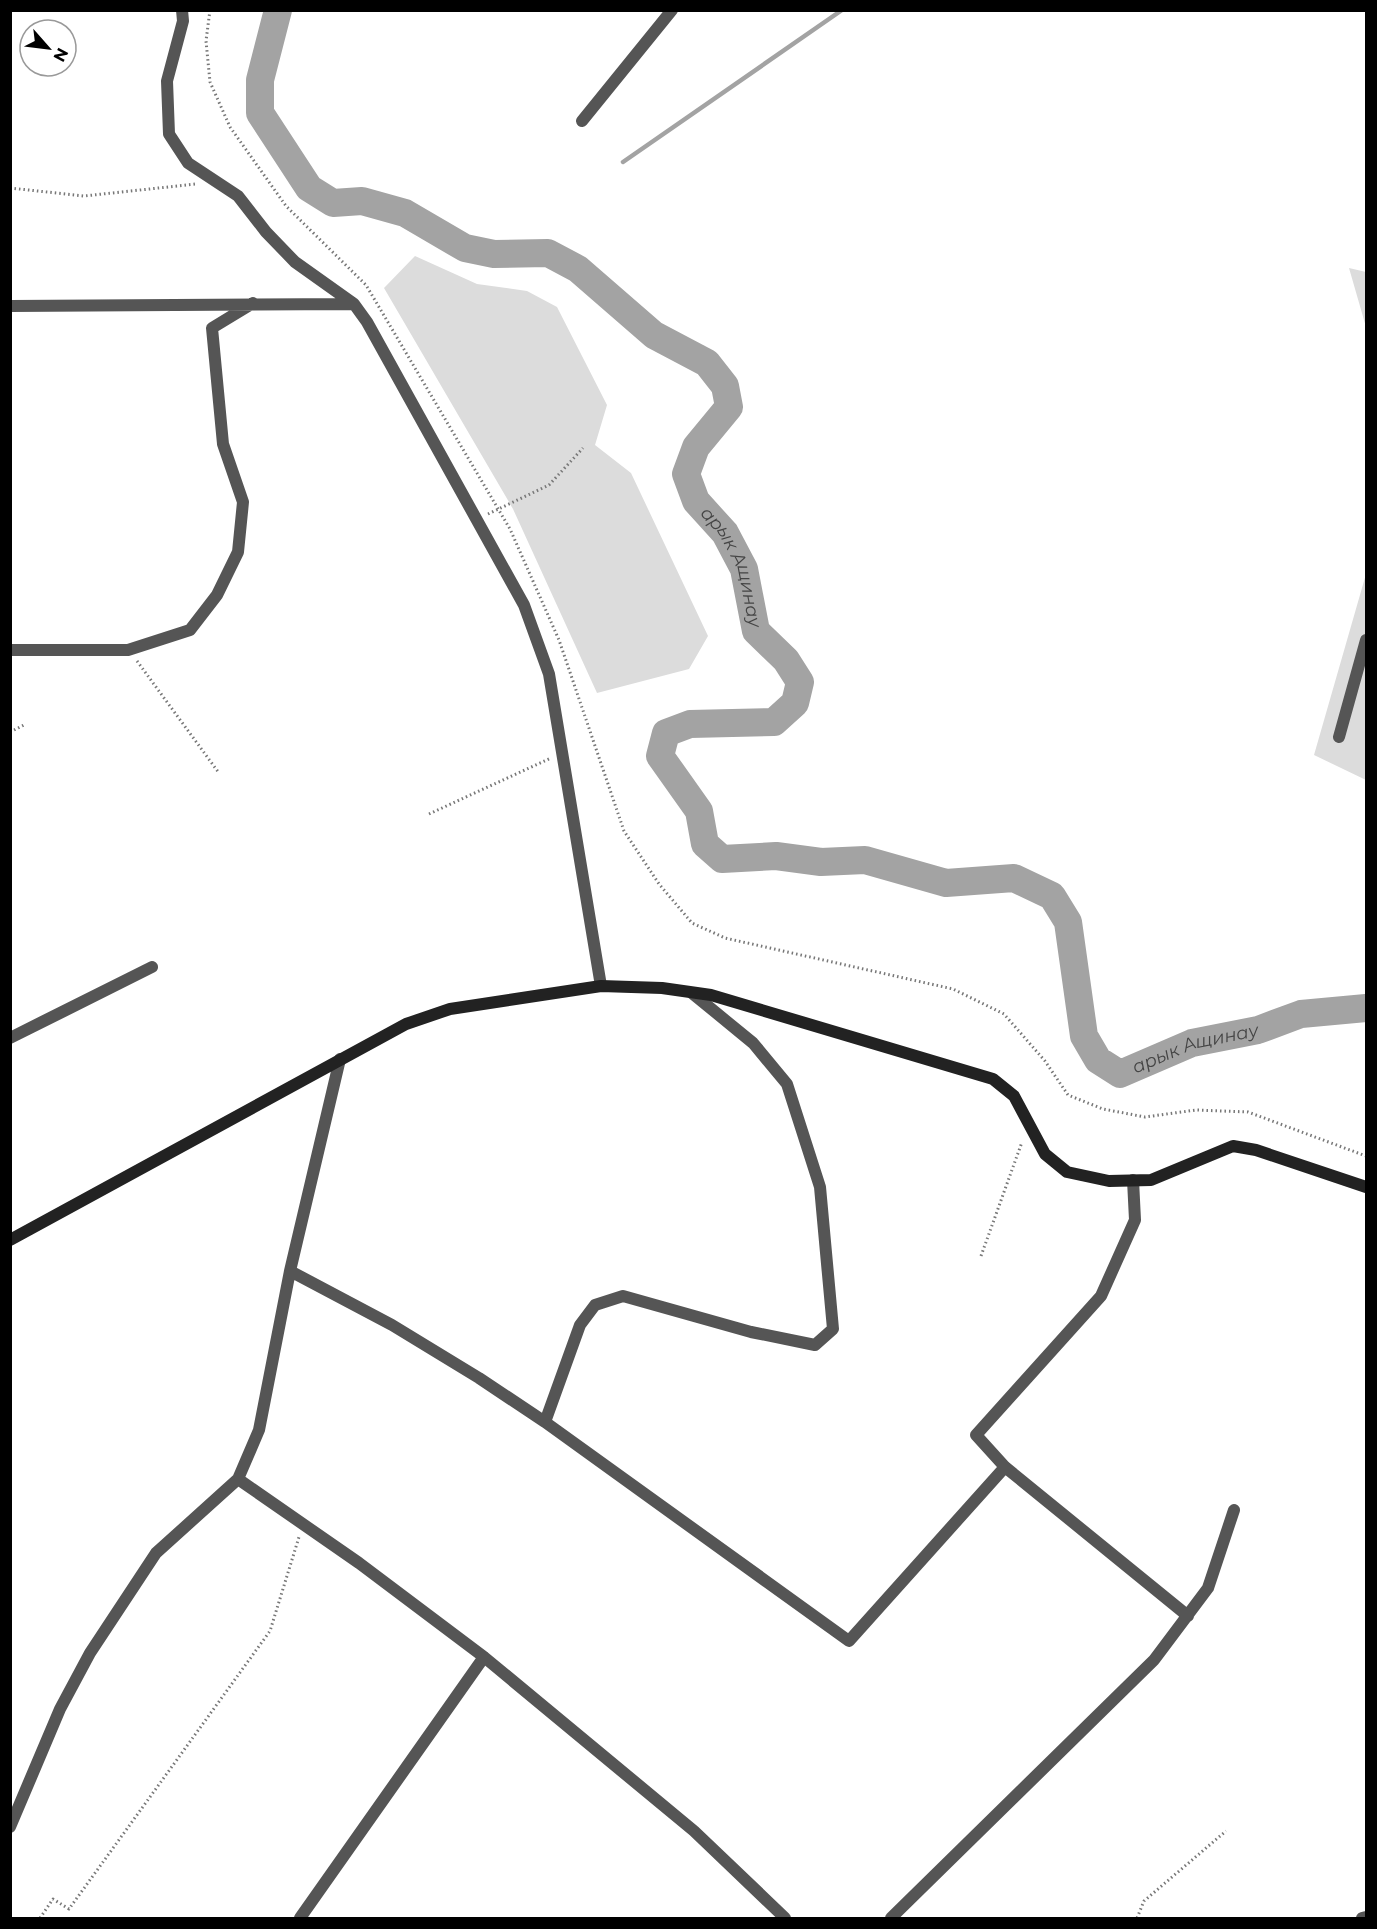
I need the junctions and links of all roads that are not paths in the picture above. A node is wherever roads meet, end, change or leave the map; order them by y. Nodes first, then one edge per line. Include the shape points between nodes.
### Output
1 (182, 10) edge
2 (672, 10) edge
3 (582, 121) dead end
4 (253, 303) junction
5 (354, 304) junction
6 (10, 306) edge
7 (1366, 640) edge
8 (10, 650) edge
9 (1339, 737) dead end
10 (152, 967) dead end
11 (601, 986) junction
12 (692, 993) junction
13 (10, 1038) edge
14 (340, 1059) junction
15 (1133, 1180) junction
16 (1366, 1187) edge
17 (10, 1240) edge
18 (290, 1271) junction
19 (545, 1422) junction
20 (1005, 1467) junction
21 (238, 1479) junction
22 (1234, 1510) dead end
23 (1188, 1616) junction
24 (484, 1657) junction
25 (10, 1827) edge
26 (1366, 1917) edge
27 (300, 1918) edge
28 (785, 1918) edge
29 (891, 1918) edge
30 (1362, 1918) edge

1 - 5 street via 183,21 167,81 169,134 188,163 238,196 295,262
2 - 3 street
4 - 5 street
4 - 6 street
4 - 8 street via 212,328 223,444 243,502 238,552 217,595 190,630 128,650
5 - 11 street via 528,615 549,674
7 - 9 street
10 - 13 street
11 - 12 main road
11 - 14 main road via 450,1008 406,1023
12 - 15 main road via 711,995 993,1079 1014,1096 1045,1154 1067,1172 1109,1181
12 - 19 street via 753,1042 787,1084 820,1187 834,1329 814,1345 751,1332 623,1296 595,1305 580,1325
14 - 17 main road
14 - 18 street
15 - 16 main road via 1150,1180 1233,1146
15 - 20 street via 1135,1220 1101,1296 976,1435
18 - 19 street via 392,1325
18 - 21 street via 259,1430
19 - 20 street via 849,1641
20 - 23 street
21 - 24 street
21 - 25 street via 156,1553 90,1653 60,1710
22 - 23 street via 1208,1588
23 - 29 street via 1154,1660
24 - 27 street
24 - 28 street via 694,1831
26 - 30 street

